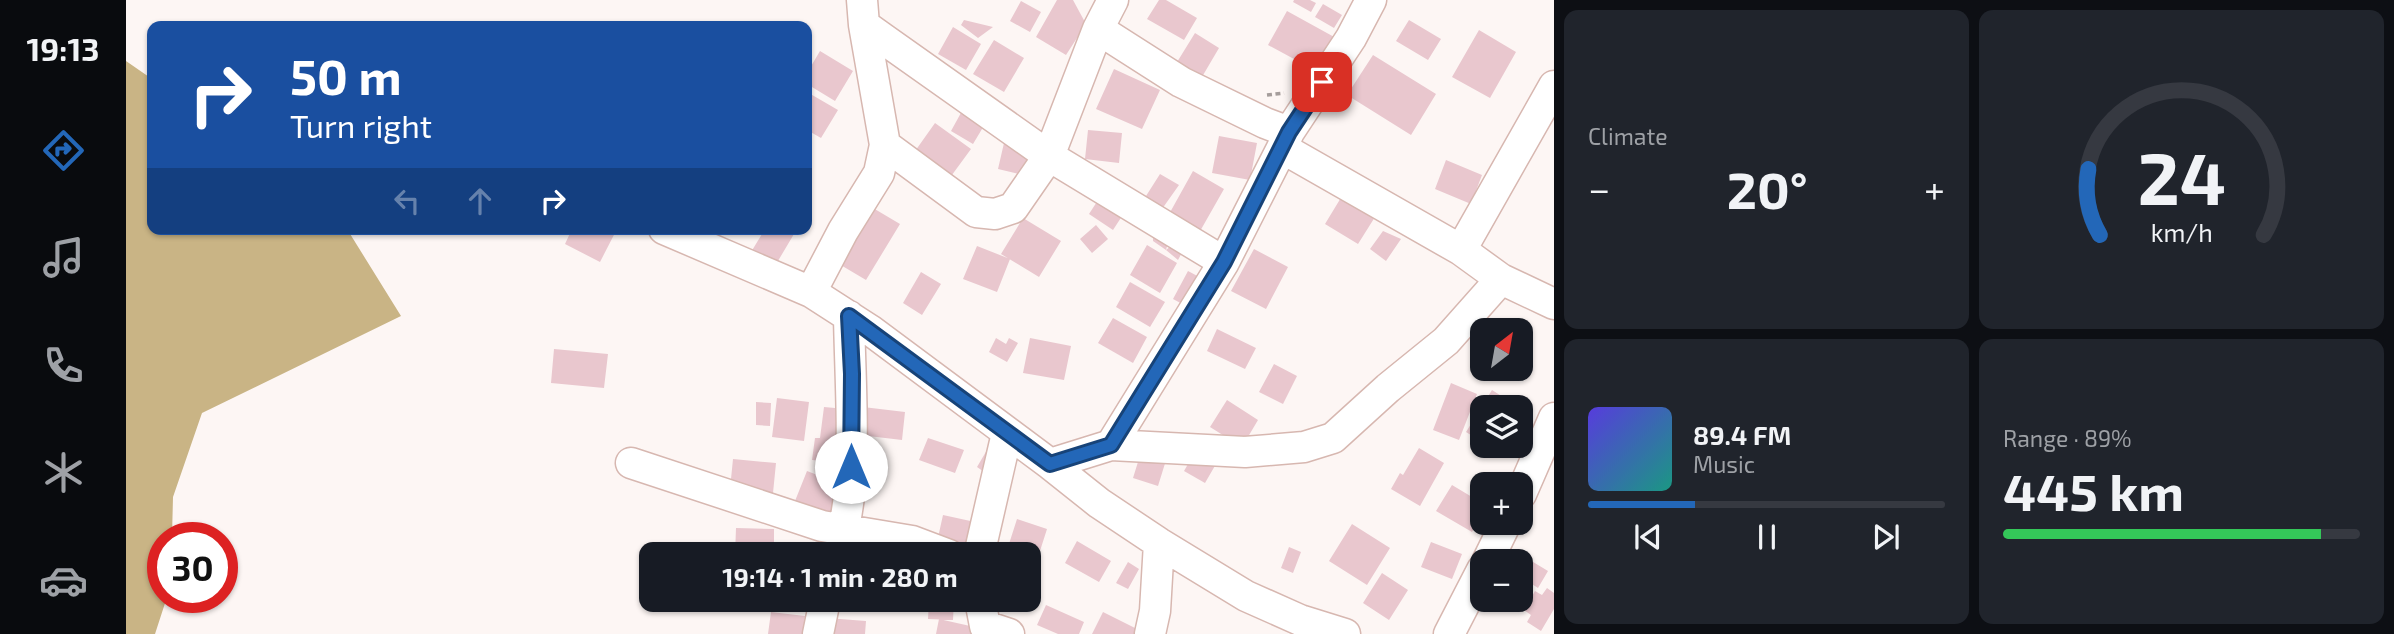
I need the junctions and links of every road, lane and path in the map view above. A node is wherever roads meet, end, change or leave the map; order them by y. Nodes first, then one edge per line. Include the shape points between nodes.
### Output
1 (1371, 0) edge
2 (1105, 9) edge
3 (863, 12) edge
4 (1554, 86) edge
5 (1285, 140) junction
6 (885, 145) junction
7 (1049, 156) junction
8 (678, 235) edge
9 (1461, 250) junction
10 (1224, 262) junction
11 (1501, 279) junction
12 (811, 292) junction
13 (1554, 304) edge
14 (849, 316) junction
15 (1554, 418) edge
16 (1007, 433) junction
17 (1111, 445) junction
18 (631, 463) dead end
19 (1050, 464) junction
20 (1531, 472) edge
21 (839, 542) edge
22 (841, 542) edge
23 (876, 542) edge
24 (915, 542) edge
25 (982, 542) edge
26 (1159, 543) junction
27 (1470, 594) edge
28 (823, 612) edge
29 (982, 612) edge
30 (818, 634) edge
31 (1009, 634) edge
32 (1150, 634) edge
33 (1345, 634) edge
34 (1450, 634) edge

1 - 5 street
2 - 5 street via 1181,82 1265,123
2 - 7 street
3 - 6 street
3 - 7 street
4 - 9 street
5 - 9 street
5 - 10 street
6 - 7 street via 976,212 995,214 1013,208
6 - 12 street via 879,173
7 - 10 street
8 - 12 street
9 - 11 street
10 - 17 street
11 - 13 street
11 - 17 street via 1446,341 1333,438 1304,447 1245,453
12 - 14 street
14 - 16 street
14 - 22 street via 850,485
15 - 20 street
16 - 19 street
16 - 25 street
17 - 19 street
18 - 21 street via 767,509
19 - 26 street
23 - 24 street
26 - 32 street
26 - 33 street via 1246,596
27 - 34 street
28 - 30 street
29 - 31 street via 985,626

